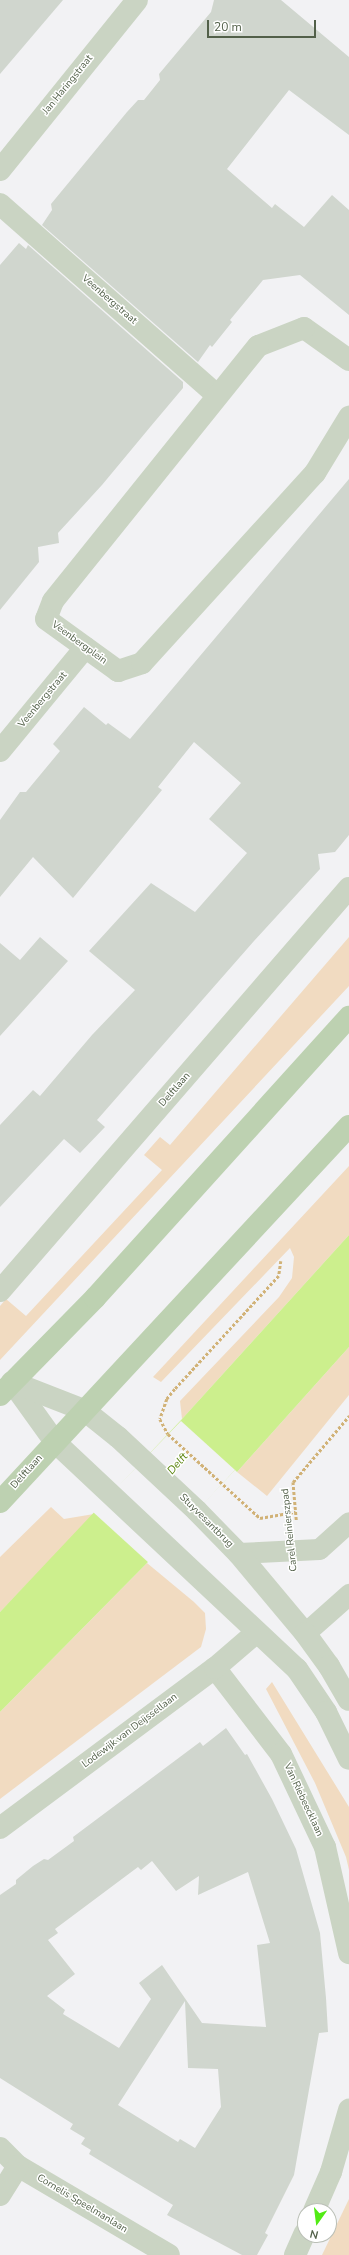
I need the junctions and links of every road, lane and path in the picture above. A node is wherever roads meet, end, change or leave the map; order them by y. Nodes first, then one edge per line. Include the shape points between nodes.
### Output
1 (137, 0) edge
2 (0, 170) edge
3 (0, 204) edge
4 (349, 360) edge
5 (217, 395) junction
6 (349, 417) edge
7 (85, 648) junction
8 (0, 751) edge
9 (349, 888) edge
10 (349, 1017) edge
11 (349, 1126) edge
12 (281, 1261) dead end
13 (0, 1291) edge
14 (6, 1389) edge
15 (84, 1410) junction
16 (349, 1416) edge
17 (55, 1442) junction
18 (0, 1502) edge
19 (295, 1512) junction
20 (349, 1522) edge
21 (300, 1551) junction
22 (238, 1553) junction
23 (349, 1594) edge
24 (257, 1632) junction
25 (305, 1634) junction
26 (214, 1668) junction
27 (349, 1700) edge
28 (349, 1758) edge
29 (0, 1828) edge
30 (349, 1952) edge
31 (349, 2110) edge
32 (0, 2148) edge
33 (18, 2166) junction
34 (0, 2195) edge
35 (317, 2203) edge
36 (300, 2243) edge
37 (169, 2255) edge
38 (295, 2255) edge

1 - 2 street, Jan Haringstraat
3 - 5 street, Veenbergstraat
4 - 5 street, Veenbergplein via 304,328 258,346
5 - 7 street, Veenbergplein via 52,601 46,619
6 - 7 street, Veenbergplein via 315,473 142,663 118,671
7 - 8 street, Veenbergstraat
9 - 13 street, Delftlaan
10 - 14 main road via 95,1298
11 - 15 main road, Delftlaan
12 - 19 path via 279,1276 167,1399 160,1419 168,1434 260,1518
14 - 15 street
14 - 17 street
15 - 17 main road, Delftlaan
15 - 22 street, Stuyvesantbrug via 197,1511
16 - 19 path, Carel Reinierszpad via 293,1482
17 - 18 main road, Delftlaan
17 - 24 street
19 - 21 path, Carel Reinierszpad
20 - 21 lane via 319,1549
21 - 22 lane
22 - 25 street, Stuyvesantbrug
23 - 25 lane
24 - 26 street, Lodewijk van Deijssellaan
24 - 28 street via 296,1669 326,1712
25 - 27 street via 329,1666
26 - 29 street, Lodewijk van Deijssellaan
26 - 30 street, Van Riebeecklaan via 281,1754 325,1847
31 - 35 street via 331,2172
32 - 33 street, Cornelis Speelmanlaan
33 - 34 street
33 - 37 street, Cornelis Speelmanlaan
36 - 38 street

